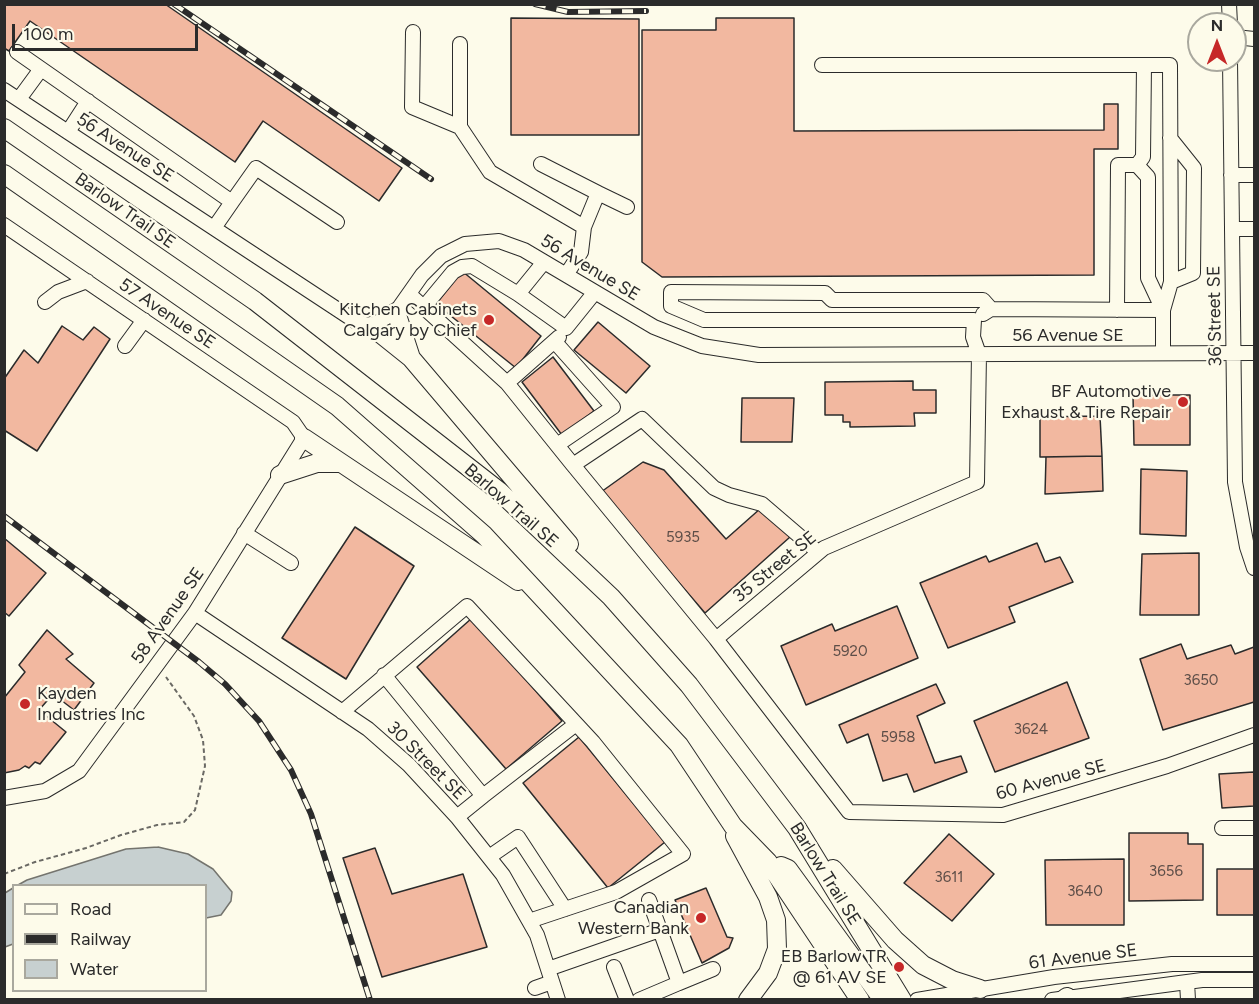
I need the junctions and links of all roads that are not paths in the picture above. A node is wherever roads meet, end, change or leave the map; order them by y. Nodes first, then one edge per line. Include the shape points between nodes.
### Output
1 (413, 32) dead end
2 (460, 44) dead end
3 (17, 52) dead end
4 (822, 65) dead end
5 (1144, 65) junction
6 (41, 69) junction
7 (1230, 72) edge
8 (4, 90) edge
9 (19, 99) junction
10 (88, 101) junction
11 (460, 127) junction
12 (4, 128) edge
13 (68, 132) junction
14 (1170, 138) junction
15 (541, 164) dead end
16 (1137, 165) junction
17 (4, 174) edge
18 (1254, 175) edge
19 (1232, 176) junction
20 (598, 193) junction
21 (232, 202) junction
22 (627, 207) dead end
23 (337, 222) dead end
24 (4, 225) edge
25 (584, 227) junction
26 (214, 228) junction
27 (1254, 229) edge
28 (1232, 230) junction
29 (544, 262) junction
30 (566, 275) junction
31 (87, 281) junction
32 (1171, 282) junction
33 (595, 292) junction
34 (409, 294) junction
35 (518, 294) junction
36 (45, 302) dead end
37 (424, 308) junction
38 (991, 309) junction
39 (1117, 309) junction
40 (1163, 310) junction
41 (396, 312) junction
42 (144, 320) junction
43 (974, 320) junction
44 (371, 326) junction
45 (566, 328) junction
46 (555, 342) junction
47 (125, 346) dead end
48 (1163, 353) junction
49 (1233, 353) junction
50 (1254, 353) edge
51 (979, 354) junction
52 (411, 358) junction
53 (507, 382) junction
54 (304, 438) junction
55 (557, 445) junction
56 (341, 463) junction
57 (573, 465) junction
58 (280, 475) junction
59 (244, 533) junction
60 (818, 552) junction
61 (291, 563) dead end
62 (1254, 568) edge
63 (611, 597) junction
64 (545, 599) junction
65 (195, 613) junction
66 (716, 639) junction
67 (384, 675) junction
68 (342, 712) junction
69 (576, 724) junction
70 (1254, 735) edge
71 (483, 796) junction
72 (4, 798) edge
73 (457, 817) junction
74 (733, 826) junction
75 (798, 828) junction
76 (1222, 828) dead end
77 (1254, 828) edge
78 (489, 857) junction
79 (768, 862) junction
80 (649, 900) dead end
81 (565, 909) junction
82 (529, 921) junction
83 (660, 930) junction
84 (1254, 964) edge
85 (615, 967) dead end
86 (713, 969) dead end
87 (550, 975) junction
88 (1254, 980) edge
89 (1187, 982) junction
90 (679, 983) junction
91 (535, 988) dead end
92 (980, 989) junction
93 (656, 996) edge
94 (558, 999) edge
95 (627, 999) edge
96 (639, 999) edge
97 (748, 999) edge
98 (860, 999) edge
99 (884, 999) edge
100 (902, 999) edge
101 (916, 999) edge
102 (1061, 999) edge
103 (1188, 999) edge

1 - 11 street via 412,106
2 - 11 street
3 - 6 street
4 - 5 street
5 - 14 street via 1170,65
5 - 16 street via 1143,157
6 - 9 street
6 - 10 street
7 - 19 street, 36 Street SE
8 - 9 street, 56 Avenue SE
9 - 13 street, 56 Avenue SE
10 - 13 street
10 - 21 street
11 - 25 street via 490,172
12 - 63 main road, Barlow Trail SE via 255,301 499,491
13 - 26 street, 56 Avenue SE
14 - 32 street
14 - 32 street via 1194,168 1193,273
15 - 20 street
16 - 39 street via 1118,165
16 - 40 street via 1148,177 1148,278
17 - 64 main road, Barlow Trail SE via 337,406 484,535
18 - 19 street
19 - 28 street, 36 Street SE
20 - 22 street
20 - 25 street
21 - 23 street via 256,168
21 - 26 street
24 - 31 street, 57 Avenue SE
25 - 30 street via 581,252
26 - 44 street, 56 Avenue SE via 355,321
27 - 28 street
28 - 49 street, 36 Street SE
29 - 30 street, 56 Avenue SE
29 - 34 street, 56 Avenue SE via 499,241 465,244 441,256
29 - 35 street
30 - 33 street, 56 Avenue SE
31 - 36 street via 58,292
31 - 42 street, 57 Avenue SE
32 - 40 street
33 - 45 street
33 - 51 street, 56 Avenue SE via 654,327 702,346 748,353
34 - 37 street
34 - 41 street, 56 Avenue SE
35 - 37 street via 472,266 462,267 453,272
35 - 45 street
37 - 53 street
38 - 39 street
38 - 43 street
38 - 43 street via 983,300 832,300 825,293 671,292 671,306 704,320
39 - 40 street
40 - 48 street
41 - 44 street, 56 Avenue SE
41 - 52 main road
42 - 47 street
42 - 54 street, 57 Avenue SE via 293,422
43 - 51 street
44 - 52 main road
45 - 46 street
46 - 53 street
46 - 55 street via 613,407
48 - 49 street, 56 Avenue SE
48 - 51 street, 56 Avenue SE
49 - 50 street, 56 Avenue SE
49 - 62 street, 36 Street SE via 1235,482
51 - 60 street, 35 Street SE via 977,482
52 - 63 main road
53 - 55 street
54 - 56 main road
54 - 58 street, 58 Avenue SE
55 - 57 street
56 - 58 main road via 317,463
56 - 64 main road
57 - 60 street via 642,419 714,488 762,504
57 - 66 street
58 - 59 street, 58 Avenue SE
59 - 61 street
59 - 65 street, 58 Avenue SE
60 - 66 street, 35 Street SE
63 - 75 main road, Barlow Trail SE via 689,685
64 - 74 main road, Barlow Trail SE via 679,745
65 - 68 street, 30 Street SE
65 - 72 street, 58 Avenue SE via 79,771 45,791
66 - 70 street, 60 Avenue SE via 849,812 1003,815 1167,766
67 - 68 street
67 - 69 street via 467,606
67 - 71 street
68 - 73 street, 30 Street SE via 409,765
69 - 71 street
69 - 81 street via 683,854 616,892
71 - 73 street
73 - 78 street, 30 Street SE
74 - 79 main road, Barlow Trail SE
74 - 97 main road via 736,840 768,897 776,920 777,949 768,973
75 - 92 main road via 895,940 923,965
75 - 100 main road, Barlow Trail SE
76 - 77 street
78 - 81 street via 518,837
78 - 82 street, 30 Street SE
79 - 98 main road, Barlow Trail SE
79 - 99 main road via 788,869
80 - 83 street
81 - 82 street
82 - 87 street, 30 Street SE
83 - 87 street
83 - 90 street
84 - 92 street, 61 Avenue SE via 1172,964
85 - 95 street
86 - 90 street
87 - 91 street
87 - 94 street, 30 Street SE
88 - 89 street, 61 Avenue SE
89 - 102 street, 61 Avenue SE
89 - 103 street
90 - 93 street
92 - 101 street, 61 Avenue SE
93 - 96 street

